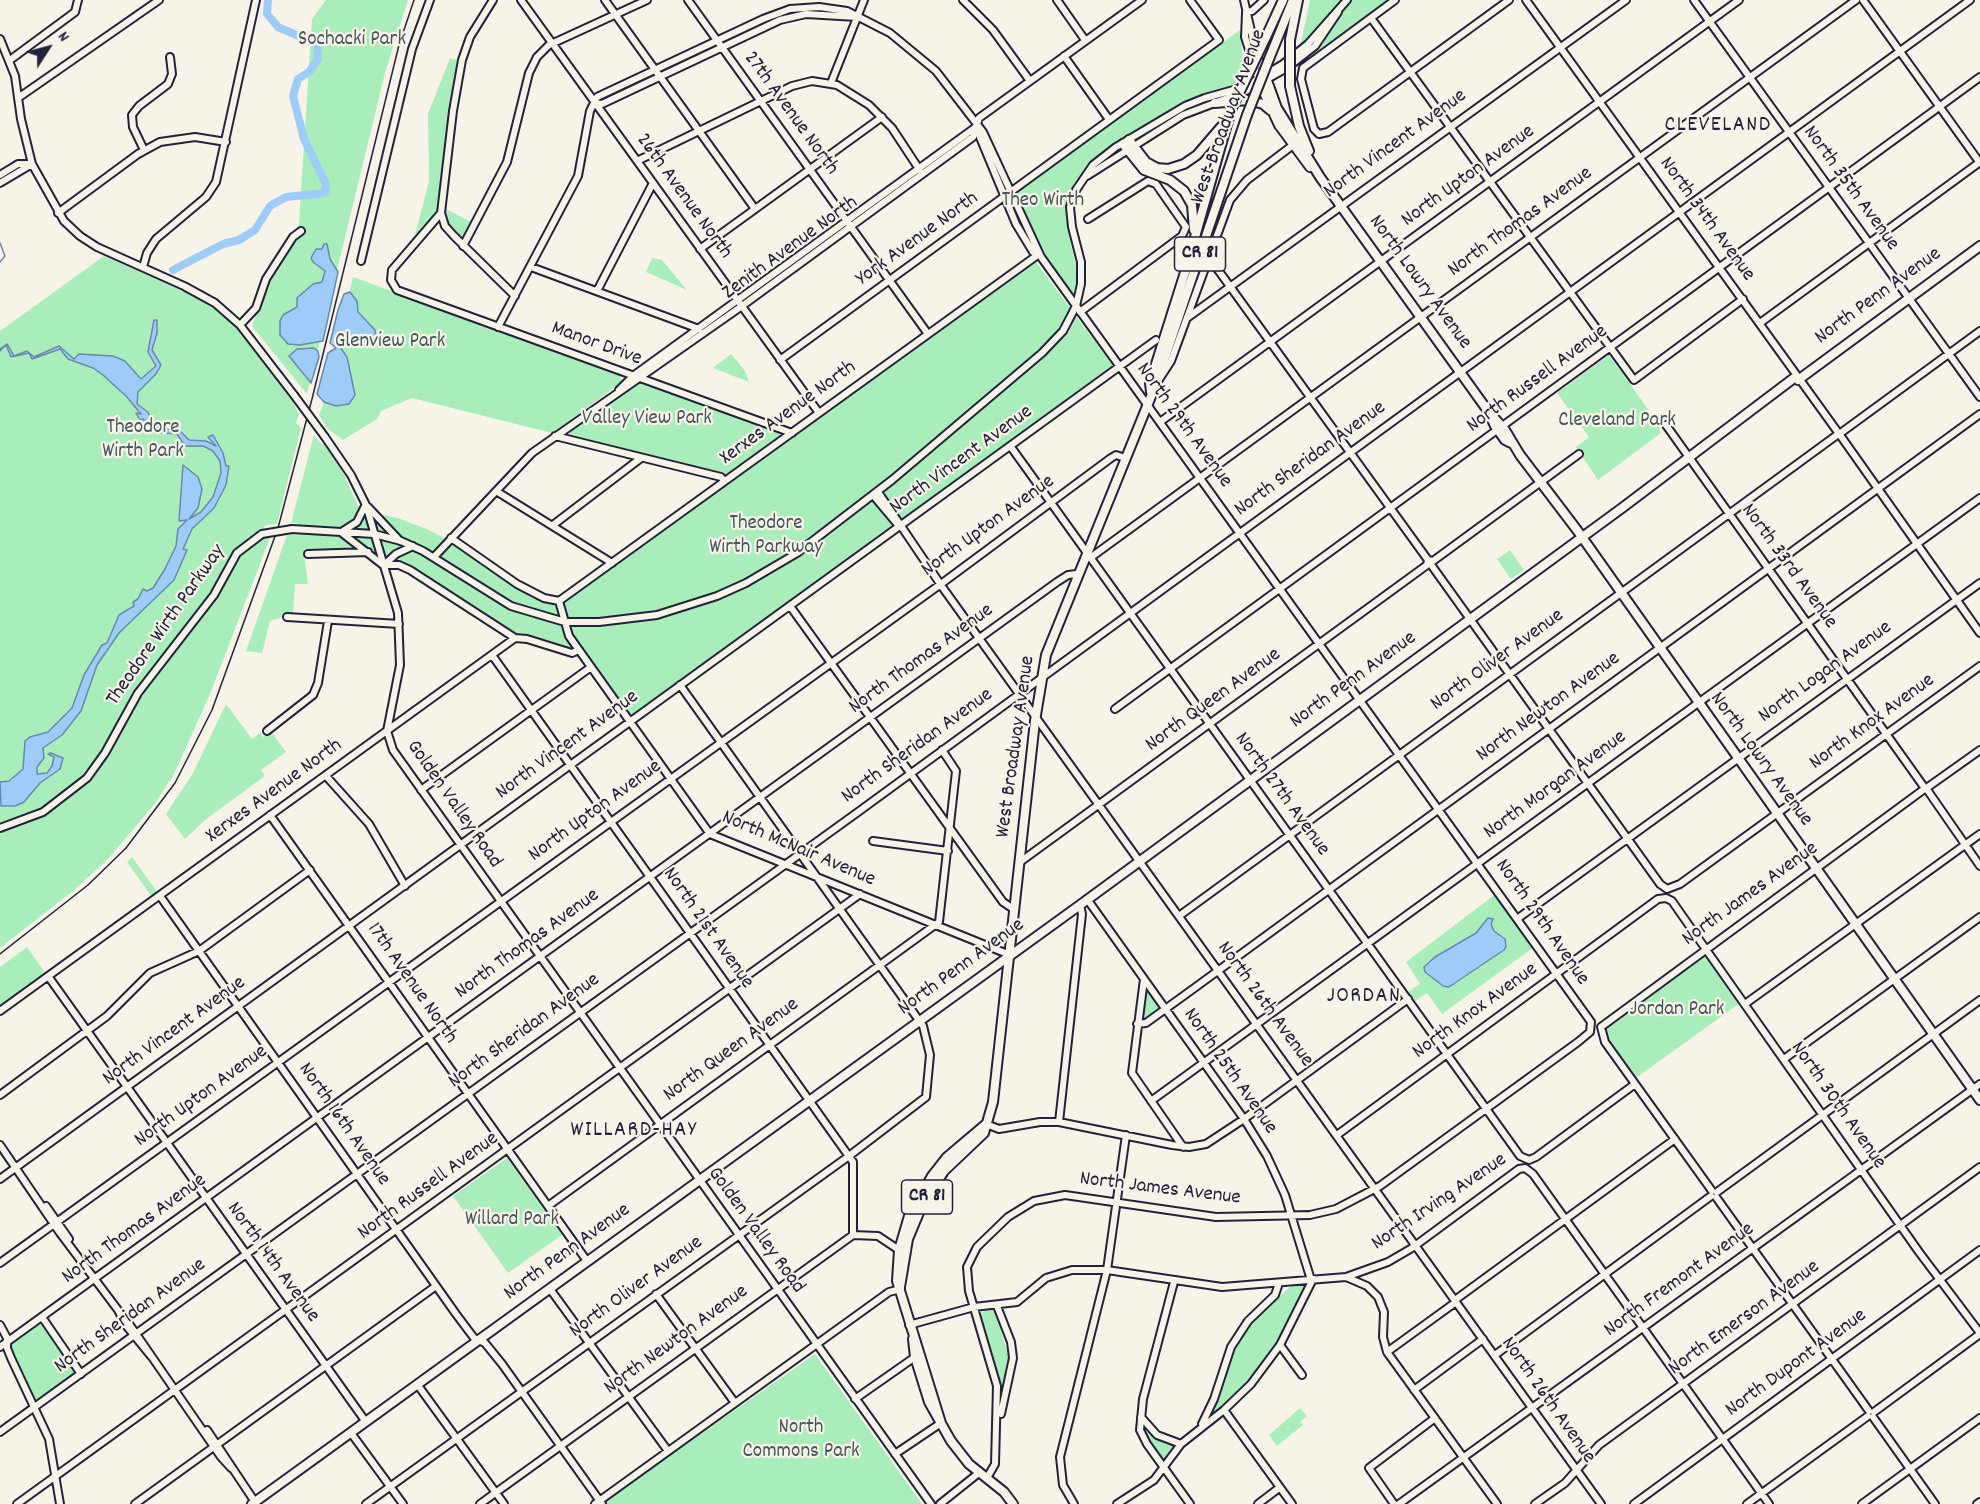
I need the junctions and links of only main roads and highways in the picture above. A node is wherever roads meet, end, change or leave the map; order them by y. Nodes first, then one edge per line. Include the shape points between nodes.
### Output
1 (1283, 0) edge
2 (1293, 0) edge
3 (1298, 0) edge
4 (1215, 102) road end
5 (1272, 112) junction
6 (1230, 113) junction
7 (1320, 177) junction
8 (1194, 243) junction
9 (1980, 246) edge
10 (1151, 392) junction
11 (1582, 538) junction
12 (1010, 955) junction
13 (1980, 1100) edge
14 (986, 1124) junction
15 (900, 1288) junction
16 (913, 1337) junction
17 (941, 1423) junction
18 (254, 1503) edge
19 (1013, 1504) edge

1 - 6 main road, West Broadway Avenue / CR 81, bridge
2 - 10 main road, West Broadway Avenue / CR 81, bridge via 1247,115
3 - 7 main road, bridge via 1290,40 1290,87 1301,132
4 - 5 main road via 1256,101
5 - 7 main road, North Lowry Avenue
5 - 7 main road, North Lowry Avenue via 1262,80
6 - 8 main road, West Broadway Avenue / CR 81
6 - 8 main road via 1206,147 1179,167 1153,166 1129,145 1144,170 1174,182 1189,198 1194,215
7 - 11 main road, North Lowry Avenue via 1500,427 1505,440
8 - 10 main road, West Broadway Avenue / CR 81 via 1150,382
9 - 11 main road, North Penn Avenue
10 - 12 main road, West Broadway Avenue / CR 81 via 1048,646 1036,716
11 - 12 main road, North Penn Avenue
11 - 13 main road, North Lowry Avenue
12 - 14 main road, West Broadway Avenue / CR 81 via 993,1102
12 - 18 main road, North Penn Avenue
14 - 15 main road, West Broadway Avenue / CR 81 via 984,1133 944,1171 926,1198 909,1239
14 - 15 main road, West Broadway Avenue / CR 81 via 947,1157 909,1216 898,1250
15 - 16 main road, West Broadway Avenue / CR 81
16 - 17 main road, West Broadway Avenue / CR 81
16 - 17 main road, West Broadway Avenue / CR 81 via 929,1402
17 - 19 main road, West Broadway Avenue / CR 81 via 960,1453

